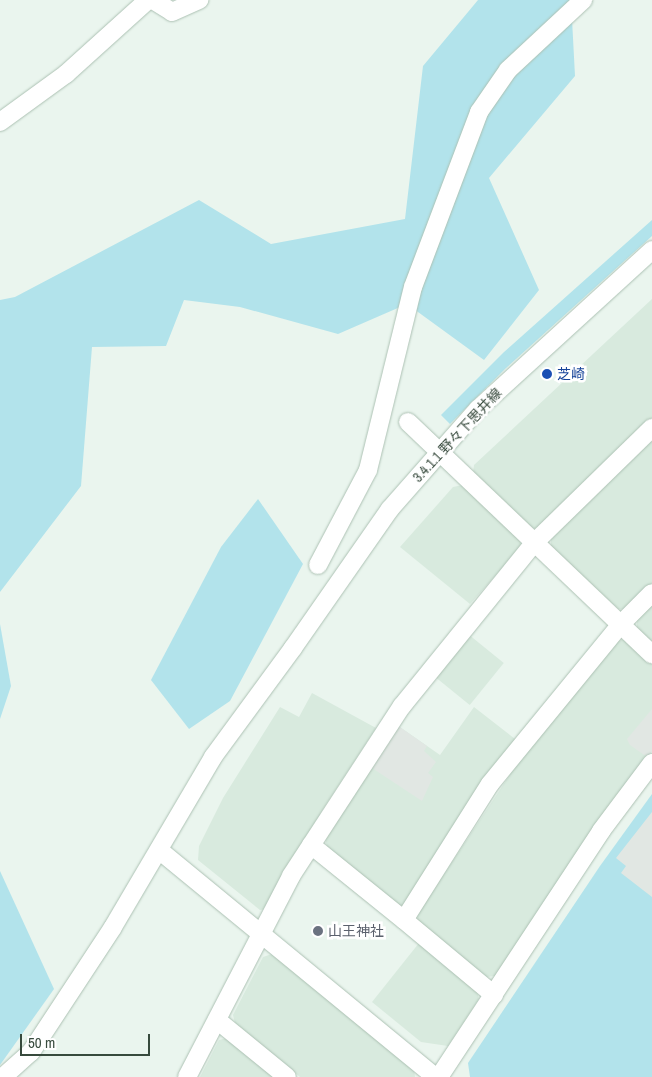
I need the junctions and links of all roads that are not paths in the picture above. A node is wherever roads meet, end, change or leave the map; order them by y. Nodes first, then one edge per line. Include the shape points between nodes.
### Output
1 (148, 0) edge
2 (153, 0) edge
3 (199, 0) edge
4 (583, 0) edge
5 (0, 122) edge
6 (652, 250) edge
7 (408, 422) dead end
8 (652, 428) edge
9 (439, 450) junction
10 (534, 543) junction
11 (318, 565) dead end
12 (652, 593) edge
13 (620, 624) junction
14 (652, 654) edge
15 (652, 763) edge
16 (310, 846) junction
17 (159, 850) junction
18 (404, 920) junction
19 (261, 934) junction
20 (494, 995) junction
21 (217, 1020) junction
22 (3, 1077) edge
23 (187, 1077) edge
24 (287, 1077) edge
25 (435, 1077) edge
26 (439, 1077) edge

1 - 5 street via 98,48 22,109
2 - 3 street via 172,12
4 - 11 street via 508,70 479,112 413,287 368,470
6 - 9 street, 3.4.1.1 野々下思井線 via 528,361
7 - 9 street
8 - 10 street
9 - 10 street
9 - 17 street, 3.4.1.1 野々下思井線 via 390,509 294,648 213,757
10 - 13 street
10 - 16 street via 402,706
12 - 13 street
13 - 14 street
13 - 18 street via 490,784
15 - 20 street via 601,831
16 - 18 street
16 - 19 street
17 - 19 street
17 - 22 street, 3.4.1.1 野々下思井線 via 31,1052
18 - 20 street
19 - 21 street
19 - 25 street
20 - 26 street
21 - 23 street
21 - 24 street

